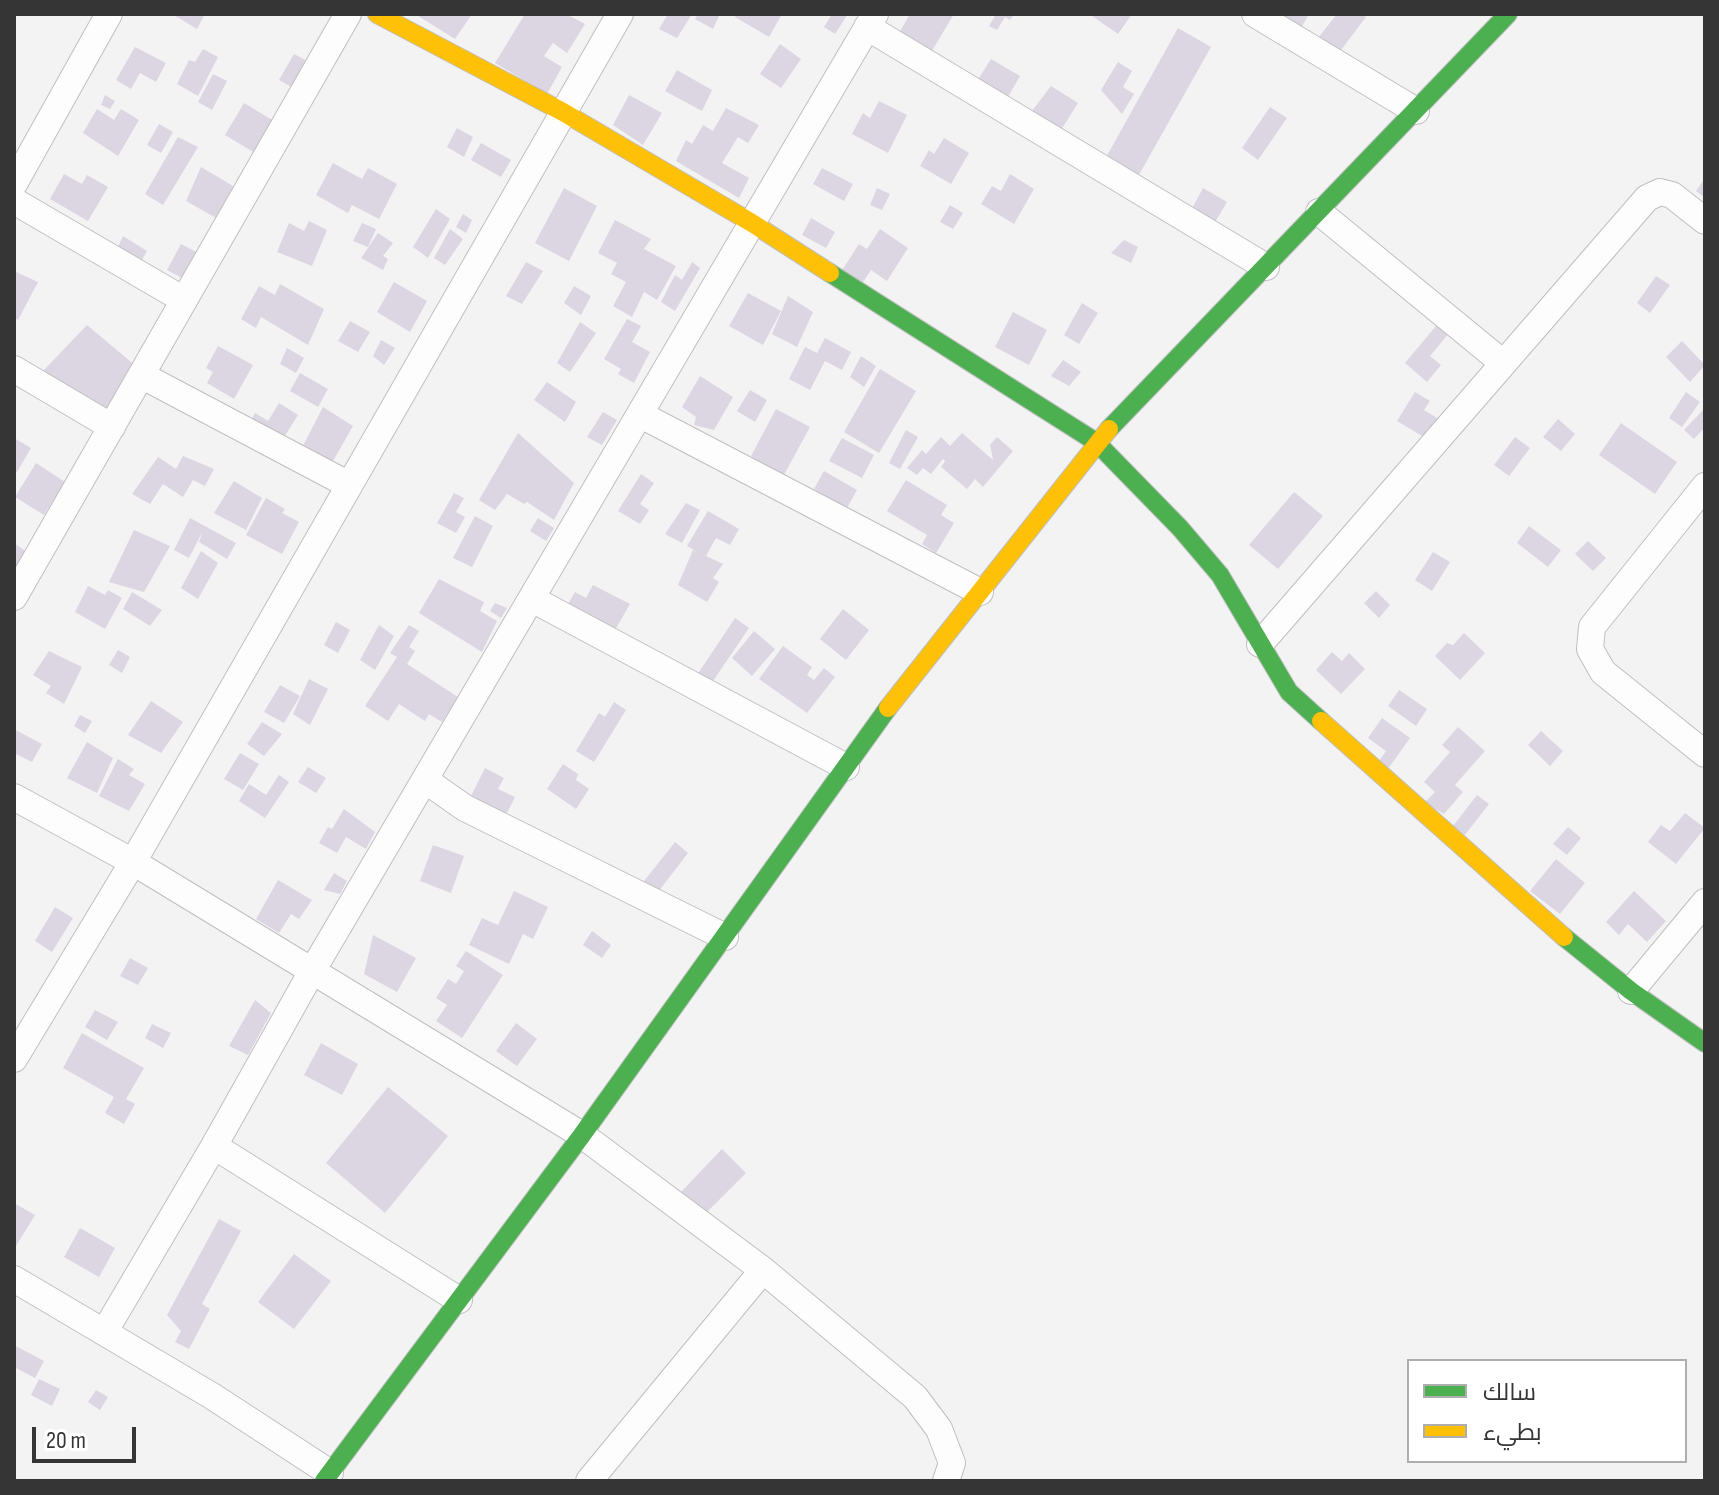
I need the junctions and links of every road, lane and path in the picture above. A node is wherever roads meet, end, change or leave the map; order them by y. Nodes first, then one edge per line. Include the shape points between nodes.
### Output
1 (109, 14) edge
2 (348, 14) edge
3 (377, 14) edge
4 (620, 14) edge
5 (1255, 14) edge
6 (1508, 14) edge
7 (871, 20) edge
8 (1416, 111) junction
9 (563, 112) junction
10 (14, 184) edge
11 (14, 201) edge
12 (1319, 212) junction
13 (1705, 221) edge
14 (752, 223) junction
15 (1266, 267) junction
16 (184, 300) junction
17 (1503, 363) junction
18 (14, 369) edge
19 (141, 375) junction
20 (641, 415) junction
21 (112, 427) junction
22 (1096, 442) junction
23 (349, 485) junction
24 (1705, 486) edge
25 (980, 592) junction
26 (14, 597) edge
27 (532, 599) junction
28 (1260, 644) junction
29 (1705, 754) edge
30 (846, 767) junction
31 (425, 780) junction
32 (14, 797) edge
33 (133, 862) junction
34 (1705, 902) edge
35 (725, 937) junction
36 (311, 973) junction
37 (1631, 991) junction
38 (1705, 1043) edge
39 (14, 1059) edge
40 (582, 1135) junction
41 (214, 1146) junction
42 (763, 1270) junction
43 (14, 1279) edge
44 (459, 1300) junction
45 (105, 1331) junction
46 (327, 1477) edge
47 (589, 1481) edge
48 (946, 1481) edge

1 - 10 street
2 - 16 street
3 - 9 street
4 - 9 street
5 - 8 street
6 - 8 street
7 - 14 street
7 - 15 street
8 - 12 street
9 - 14 street
9 - 23 street
11 - 16 street
12 - 15 street
12 - 17 street
13 - 17 street via 1672,195 1660,192 1647,198
14 - 20 street
14 - 22 street
15 - 22 street
16 - 19 street
17 - 28 street
18 - 21 street
19 - 21 street
19 - 23 street
20 - 25 street
20 - 27 street
21 - 26 street
22 - 25 street
22 - 28 street via 1220,575
23 - 33 street
24 - 29 street via 1592,627 1590,649 1603,672
25 - 30 street
27 - 30 street
27 - 31 street
28 - 37 street via 1289,692 1534,913
30 - 35 street
31 - 35 street via 465,808
31 - 36 street
32 - 33 street
33 - 36 street
33 - 39 street
34 - 37 street
35 - 40 street
36 - 40 street
36 - 41 street
37 - 38 street
40 - 42 street
40 - 44 street
41 - 44 street
41 - 45 street
42 - 47 street
42 - 48 street via 915,1397 939,1429 952,1463
43 - 45 street
44 - 46 street
45 - 46 street via 212,1396

